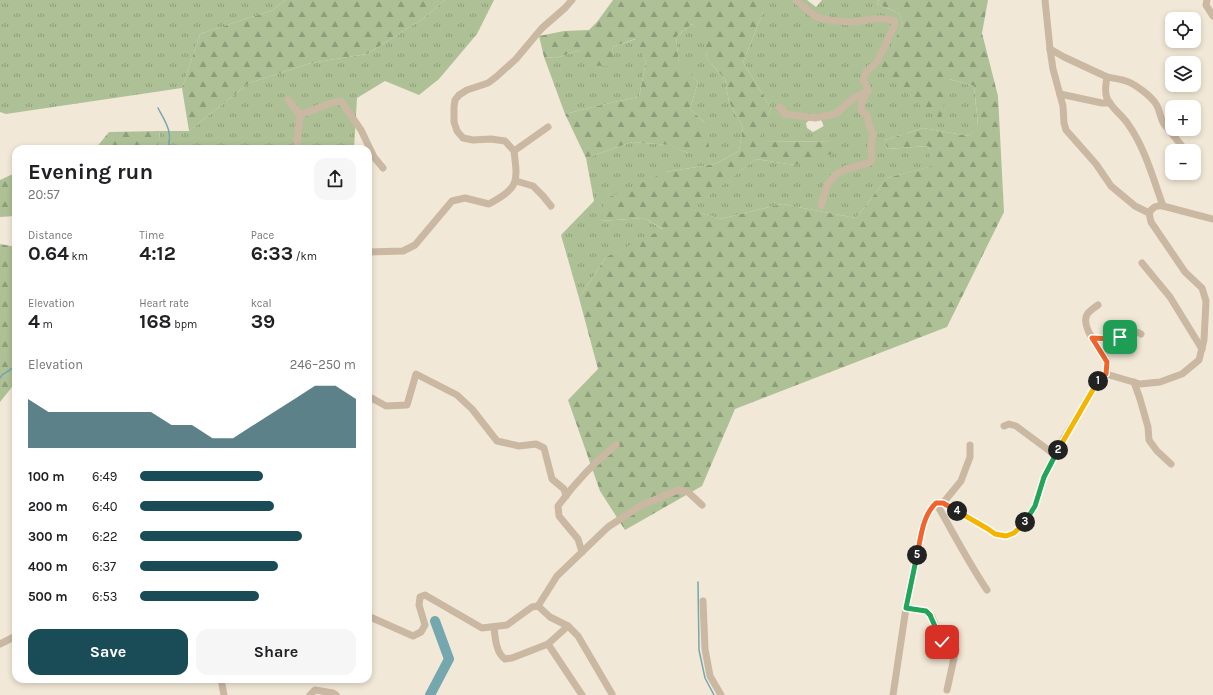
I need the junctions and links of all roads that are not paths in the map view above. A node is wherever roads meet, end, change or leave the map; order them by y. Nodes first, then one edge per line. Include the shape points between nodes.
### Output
1 (572, 0) edge
2 (796, 0) edge
3 (1045, 0) edge
4 (1207, 0) edge
5 (1213, 16) edge
6 (1050, 48) junction
7 (1107, 77) junction
8 (868, 90) junction
9 (1060, 94) junction
10 (288, 100) dead end
11 (1110, 103) junction
12 (779, 107) dead end
13 (300, 115) junction
14 (548, 127) dead end
15 (1180, 144) edge
16 (297, 145) edge
17 (368, 145) edge
18 (514, 151) junction
19 (372, 153) edge
20 (383, 168) dead end
21 (516, 181) junction
22 (551, 206) dead end
23 (821, 206) dead end
24 (1163, 206) junction
25 (1149, 214) junction
26 (1213, 219) edge
27 (372, 252) edge
28 (1142, 263) dead end
29 (1098, 305) dead end
30 (1141, 334) dead end
31 (1092, 338) junction
32 (1202, 349) junction
33 (1106, 374) junction
34 (1134, 382) junction
35 (372, 398) edge
36 (1004, 426) dead end
37 (616, 445) dead end
38 (970, 445) dead end
39 (1055, 455) junction
40 (1171, 464) dead end
41 (566, 496) junction
42 (939, 503) junction
43 (702, 505) dead end
44 (582, 552) junction
45 (987, 590) dead end
46 (703, 601) dead end
47 (538, 606) junction
48 (906, 608) junction
49 (372, 618) edge
50 (568, 626) junction
51 (494, 627) junction
52 (12, 638) edge
53 (0, 644) edge
54 (548, 644) junction
55 (222, 683) edge
56 (947, 690) dead end
57 (612, 694) dead end
58 (224, 695) edge
59 (310, 695) edge
60 (336, 695) edge
61 (582, 695) edge
62 (721, 695) edge
63 (893, 695) edge

1 - 18 street via 501,72 488,83 467,90 455,100 454,122 463,138 505,142
2 - 8 street via 816,16 828,19 845,22 895,20 877,62 866,72 863,81 867,84
3 - 6 street
4 - 5 street via 1206,5
6 - 7 street
6 - 9 street
7 - 11 street via 1105,91
7 - 15 street via 1125,81 1151,98 1156,103 1162,121
8 - 12 street via 835,114 815,118 784,114
8 - 23 street via 861,109 867,115 868,125 873,134 872,160 835,175 827,185
9 - 11 street
9 - 25 street via 1064,123 1069,135 1096,164 1111,186
10 - 13 street
11 - 24 street via 1128,124 1143,151
13 - 16 street
13 - 17 street via 341,101
14 - 18 street
18 - 21 street
19 - 20 street
21 - 22 street via 533,186
21 - 27 street via 512,189 489,204 465,198 452,201 415,245 403,251
24 - 25 street via 1152,208
24 - 26 street
25 - 32 street via 1151,222 1185,272 1202,288 1206,301
28 - 32 street via 1170,297
29 - 31 street via 1086,316
30 - 31 street via 1133,332 1112,339
31 - 33 street via 1107,362
32 - 34 street via 1199,360 1182,374 1160,382
33 - 34 street
33 - 39 street via 1101,378
34 - 40 street via 1148,427 1149,440
35 - 41 street via 386,406 407,405 416,374 457,395 472,409 497,441 519,446 536,444 544,448 552,479 564,489
36 - 39 street via 1016,426
37 - 41 street via 600,458
38 - 42 street via 970,458 961,480
39 - 42 street via 1044,477 1035,506 1014,533 1006,536 995,534
41 - 44 street via 558,506 559,516 578,539
42 - 45 street via 973,569
42 - 48 street via 932,507 924,522
43 - 44 street via 688,492 678,490 640,506 608,527
44 - 47 street via 556,576
46 - 62 street via 704,649 710,676
47 - 50 street via 550,617
47 - 51 street via 532,607 507,625
48 - 56 street via 926,611 932,617 942,642 956,649
48 - 63 street
49 - 51 street via 413,636 421,632 425,625 419,605 420,597 425,595 482,628
50 - 54 street
50 - 57 street via 578,636
51 - 54 street via 499,651 505,659
52 - 53 street
54 - 61 street
55 - 58 street
59 - 60 street via 315,690

